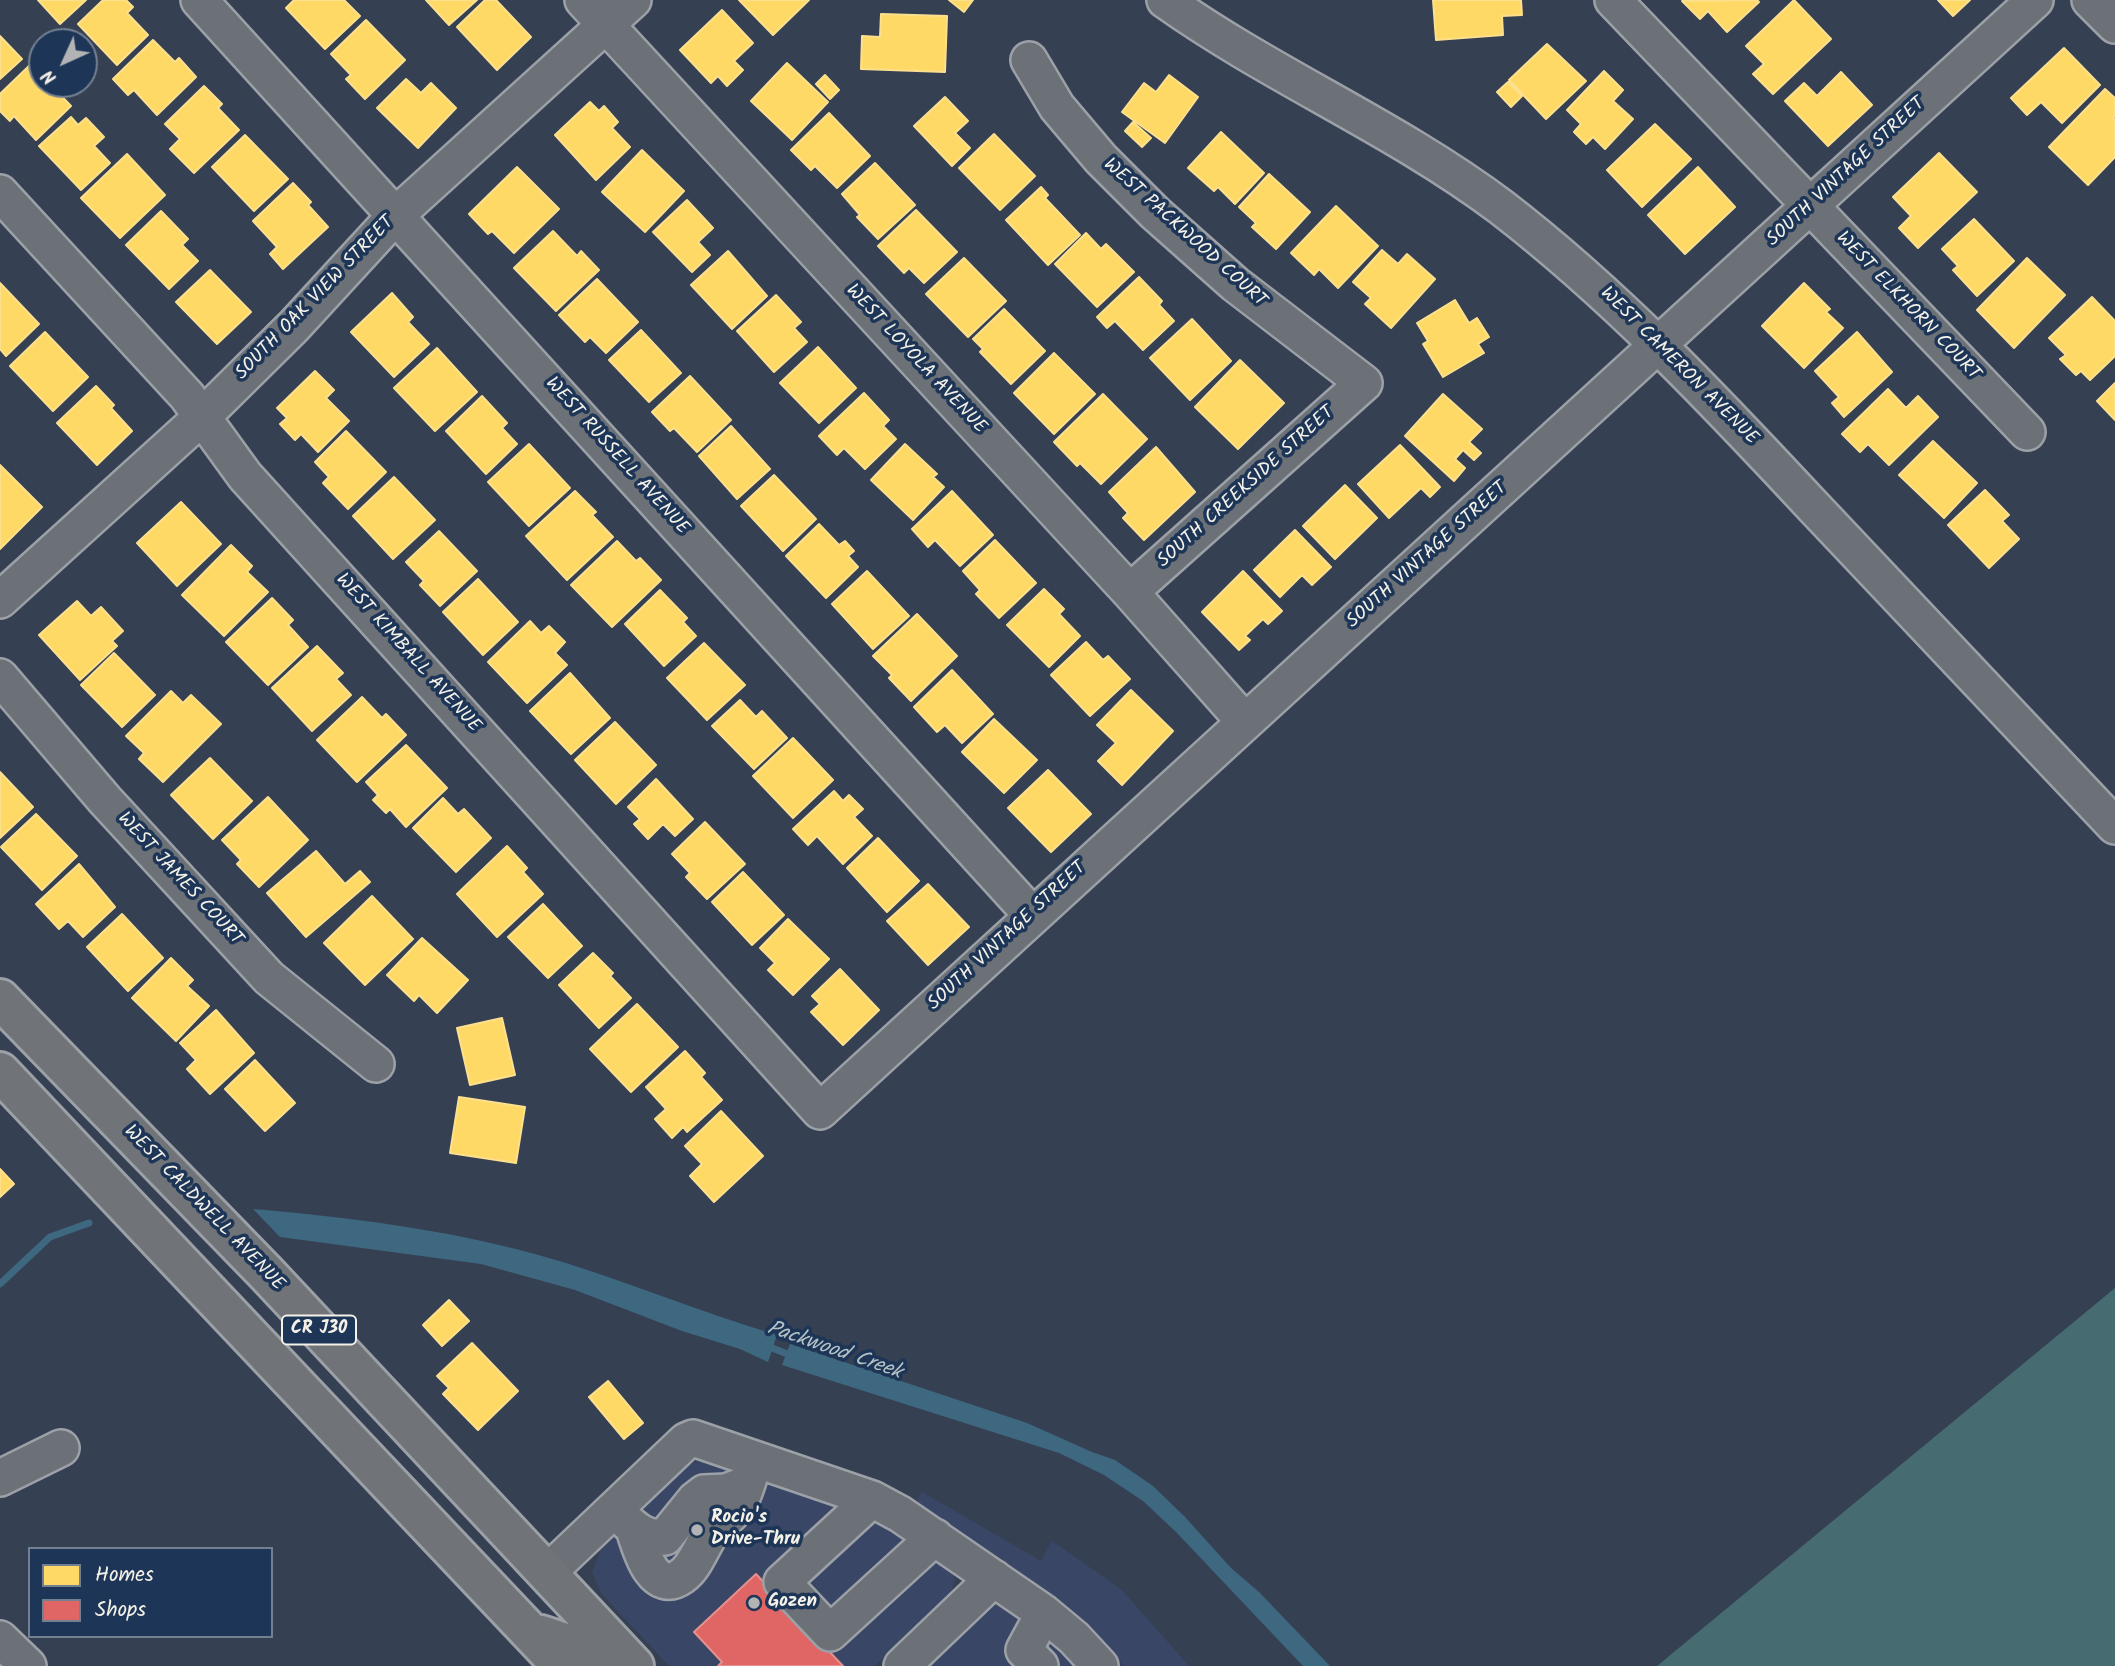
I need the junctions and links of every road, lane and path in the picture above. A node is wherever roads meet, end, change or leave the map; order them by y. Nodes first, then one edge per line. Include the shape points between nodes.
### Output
1 (199, 0) edge
2 (633, 0) edge
3 (1165, 0) edge
4 (1613, 0) edge
5 (2035, 0) edge
6 (2090, 0) edge
7 (594, 12) edge
8 (2115, 25) edge
9 (1029, 60) dead end
10 (0, 193) edge
11 (1810, 206) junction
12 (396, 215) junction
13 (1659, 346) junction
14 (1364, 383) joint
15 (203, 416) junction
16 (2028, 432) dead end
17 (1130, 592) junction
18 (0, 600) edge
19 (0, 677) edge
20 (1245, 722) junction
21 (2115, 826) edge
22 (1032, 915) junction
23 (0, 999) edge
24 (376, 1064) dead end
25 (0, 1072) edge
26 (820, 1111) joint
27 (61, 1448) dead end
28 (750, 1472) junction
29 (0, 1478) edge
30 (872, 1499) junction
31 (624, 1519) junction
32 (935, 1537) junction
33 (547, 1573) junction
34 (994, 1578) junction
35 (1044, 1613) junction
36 (527, 1630) junction
37 (0, 1639) edge
38 (1024, 1661) edge
39 (28, 1666) edge
40 (562, 1666) edge
41 (595, 1666) edge
42 (634, 1666) edge
43 (902, 1666) edge
44 (1100, 1666) edge

1 - 12 street, WEST RUSSELL AVENUE
2 - 7 street, SOUTH OAK VIEW STREET
3 - 13 street, WEST CAMERON AVENUE via 1499,205 1605,293
4 - 11 street, WEST ELKHORN COURT
5 - 11 street, SOUTH VINTAGE STREET
6 - 8 street
7 - 12 street, SOUTH OAK VIEW STREET
7 - 17 street, WEST LOYOLA AVENUE
9 - 14 street, WEST PACKWOOD COURT via 1066,117 1155,213 1235,284
10 - 15 street, WEST KIMBALL AVENUE
11 - 13 street, SOUTH VINTAGE STREET
11 - 16 street, WEST ELKHORN COURT
12 - 15 street, SOUTH OAK VIEW STREET via 294,327
12 - 22 street, WEST RUSSELL AVENUE
13 - 20 street, SOUTH VINTAGE STREET
13 - 21 street, WEST CAMERON AVENUE
14 - 17 street, SOUTH CREEKSIDE STREET
15 - 18 street, SOUTH OAK VIEW STREET
15 - 26 street, WEST KIMBALL AVENUE via 245,476
17 - 20 street, WEST LOYOLA AVENUE
19 - 24 street, WEST JAMES COURT via 105,800 269,978
20 - 22 street, SOUTH VINTAGE STREET
22 - 26 street, SOUTH VINTAGE STREET
23 - 33 main road, WEST CALDWELL AVENUE / CR J30 via 267,1274
25 - 36 main road, CR J30
27 - 29 street
28 - 30 street
28 - 31 street via 693,1438
28 - 31 street via 734,1511 717,1524 682,1577 658,1578 647,1566
30 - 32 street
30 - 32 street via 782,1582 830,1633
31 - 33 street
32 - 34 street
33 - 42 main road, WEST CALDWELL AVENUE / CR J30
34 - 35 street
34 - 43 street
35 - 38 street
35 - 44 street
36 - 40 main road, CR J30
36 - 41 main road via 578,1647
37 - 39 street

